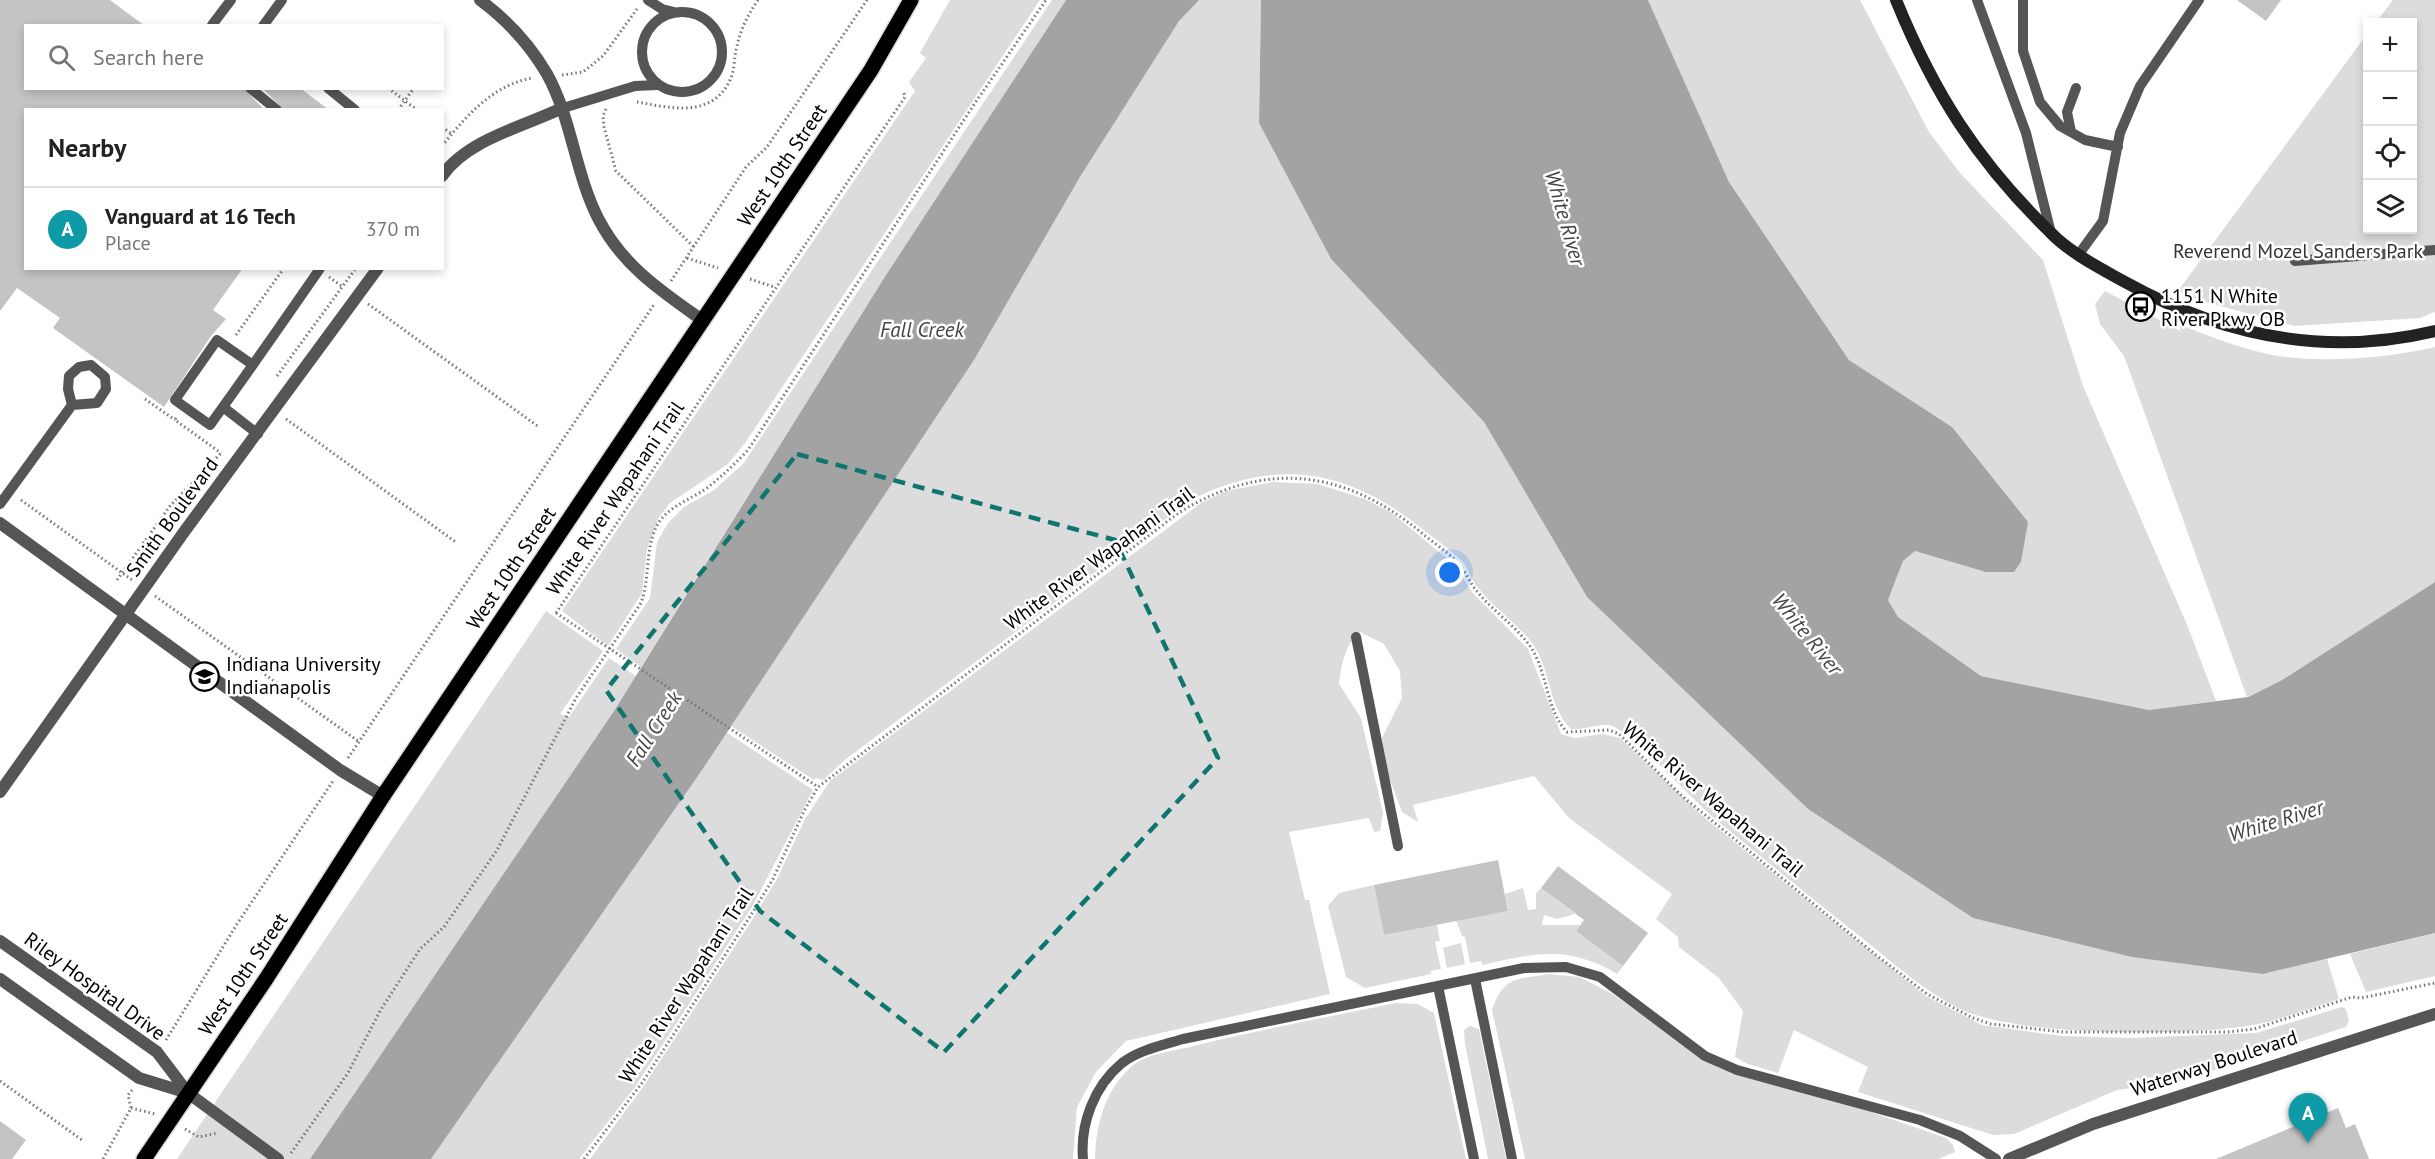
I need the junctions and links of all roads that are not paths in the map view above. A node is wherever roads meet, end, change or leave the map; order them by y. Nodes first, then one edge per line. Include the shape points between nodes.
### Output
1 (231, 0) edge
2 (282, 0) edge
3 (480, 0) edge
4 (648, 0) edge
5 (911, 0) edge
6 (1896, 0) edge
7 (1977, 0) edge
8 (2024, 0) edge
9 (2199, 0) edge
10 (677, 12) junction
11 (213, 24) edge
12 (264, 24) edge
13 (631, 49) dead end
14 (642, 57) junction
15 (657, 85) junction
16 (2076, 88) dead end
17 (252, 90) edge
18 (330, 90) edge
19 (275, 108) edge
20 (353, 108) edge
21 (560, 109) junction
22 (2071, 132) junction
23 (2118, 147) junction
24 (444, 172) edge
25 (2051, 234) junction
26 (2435, 250) edge
27 (2079, 254) junction
28 (2295, 261) dead end
29 (319, 270) edge
30 (377, 270) edge
31 (702, 321) junction
32 (2435, 331) edge
33 (253, 365) junction
34 (72, 405) dead end
35 (223, 408) junction
36 (258, 434) junction
37 (0, 504) edge
38 (0, 523) edge
39 (125, 615) junction
40 (1356, 637) dead end
41 (0, 792) edge
42 (382, 796) junction
43 (1398, 846) dead end
44 (0, 941) edge
45 (0, 979) edge
46 (1475, 979) junction
47 (1438, 986) junction
48 (2435, 1014) edge
49 (188, 1093) junction
50 (2012, 1158) edge
51 (144, 1159) edge
52 (278, 1159) edge
53 (1083, 1159) edge
54 (1474, 1159) edge
55 (1512, 1159) edge
56 (1996, 1159) edge

1 - 11 lane
2 - 12 lane
3 - 21 street via 522,37 548,75
4 - 10 lane
5 - 31 main road, West 10th Street via 871,70
6 - 25 main road via 1934,85 1964,134
7 - 25 lane via 2026,133
8 - 22 lane via 2023,51 2040,102 2060,126
9 - 23 lane via 2140,86
10 - 14 lane via 654,22 642,45
10 - 15 lane via 698,15 717,31 722,58 718,72 697,90 683,93
13 - 14 lane
14 - 15 lane
15 - 21 lane via 635,86
16 - 22 lane via 2067,112
17 - 19 lane
18 - 20 lane
21 - 24 street via 476,147
21 - 31 street via 584,186 614,243 642,277
22 - 23 lane via 2085,140
23 - 27 lane via 2103,221
25 - 27 main road
26 - 28 lane
27 - 32 main road via 2160,300 2256,334 2351,343
29 - 33 lane
30 - 36 street, Smith Boulevard
31 - 42 main road, West 10th Street
33 - 35 lane
33 - 35 lane via 217,340 175,400 210,425
34 - 37 lane
35 - 36 lane
36 - 39 street, Smith Boulevard
38 - 39 street
39 - 41 street, Smith Boulevard
39 - 42 street
40 - 43 lane
42 - 49 main road, West 10th Street
44 - 49 street, Riley Hospital Drive via 157,1052
45 - 49 street, Riley Hospital Drive via 139,1078
46 - 47 lane
46 - 55 lane
46 - 56 lane via 1524,968 1566,967 1600,977 1705,1056 1737,1070 1920,1120 1960,1136
47 - 53 lane via 1146,1050 1123,1062 1104,1082 1086,1117
47 - 54 lane
48 - 50 street, Waterway Boulevard via 2093,1124
49 - 51 main road, West 10th Street
49 - 52 street, Riley Hospital Drive via 224,1128

